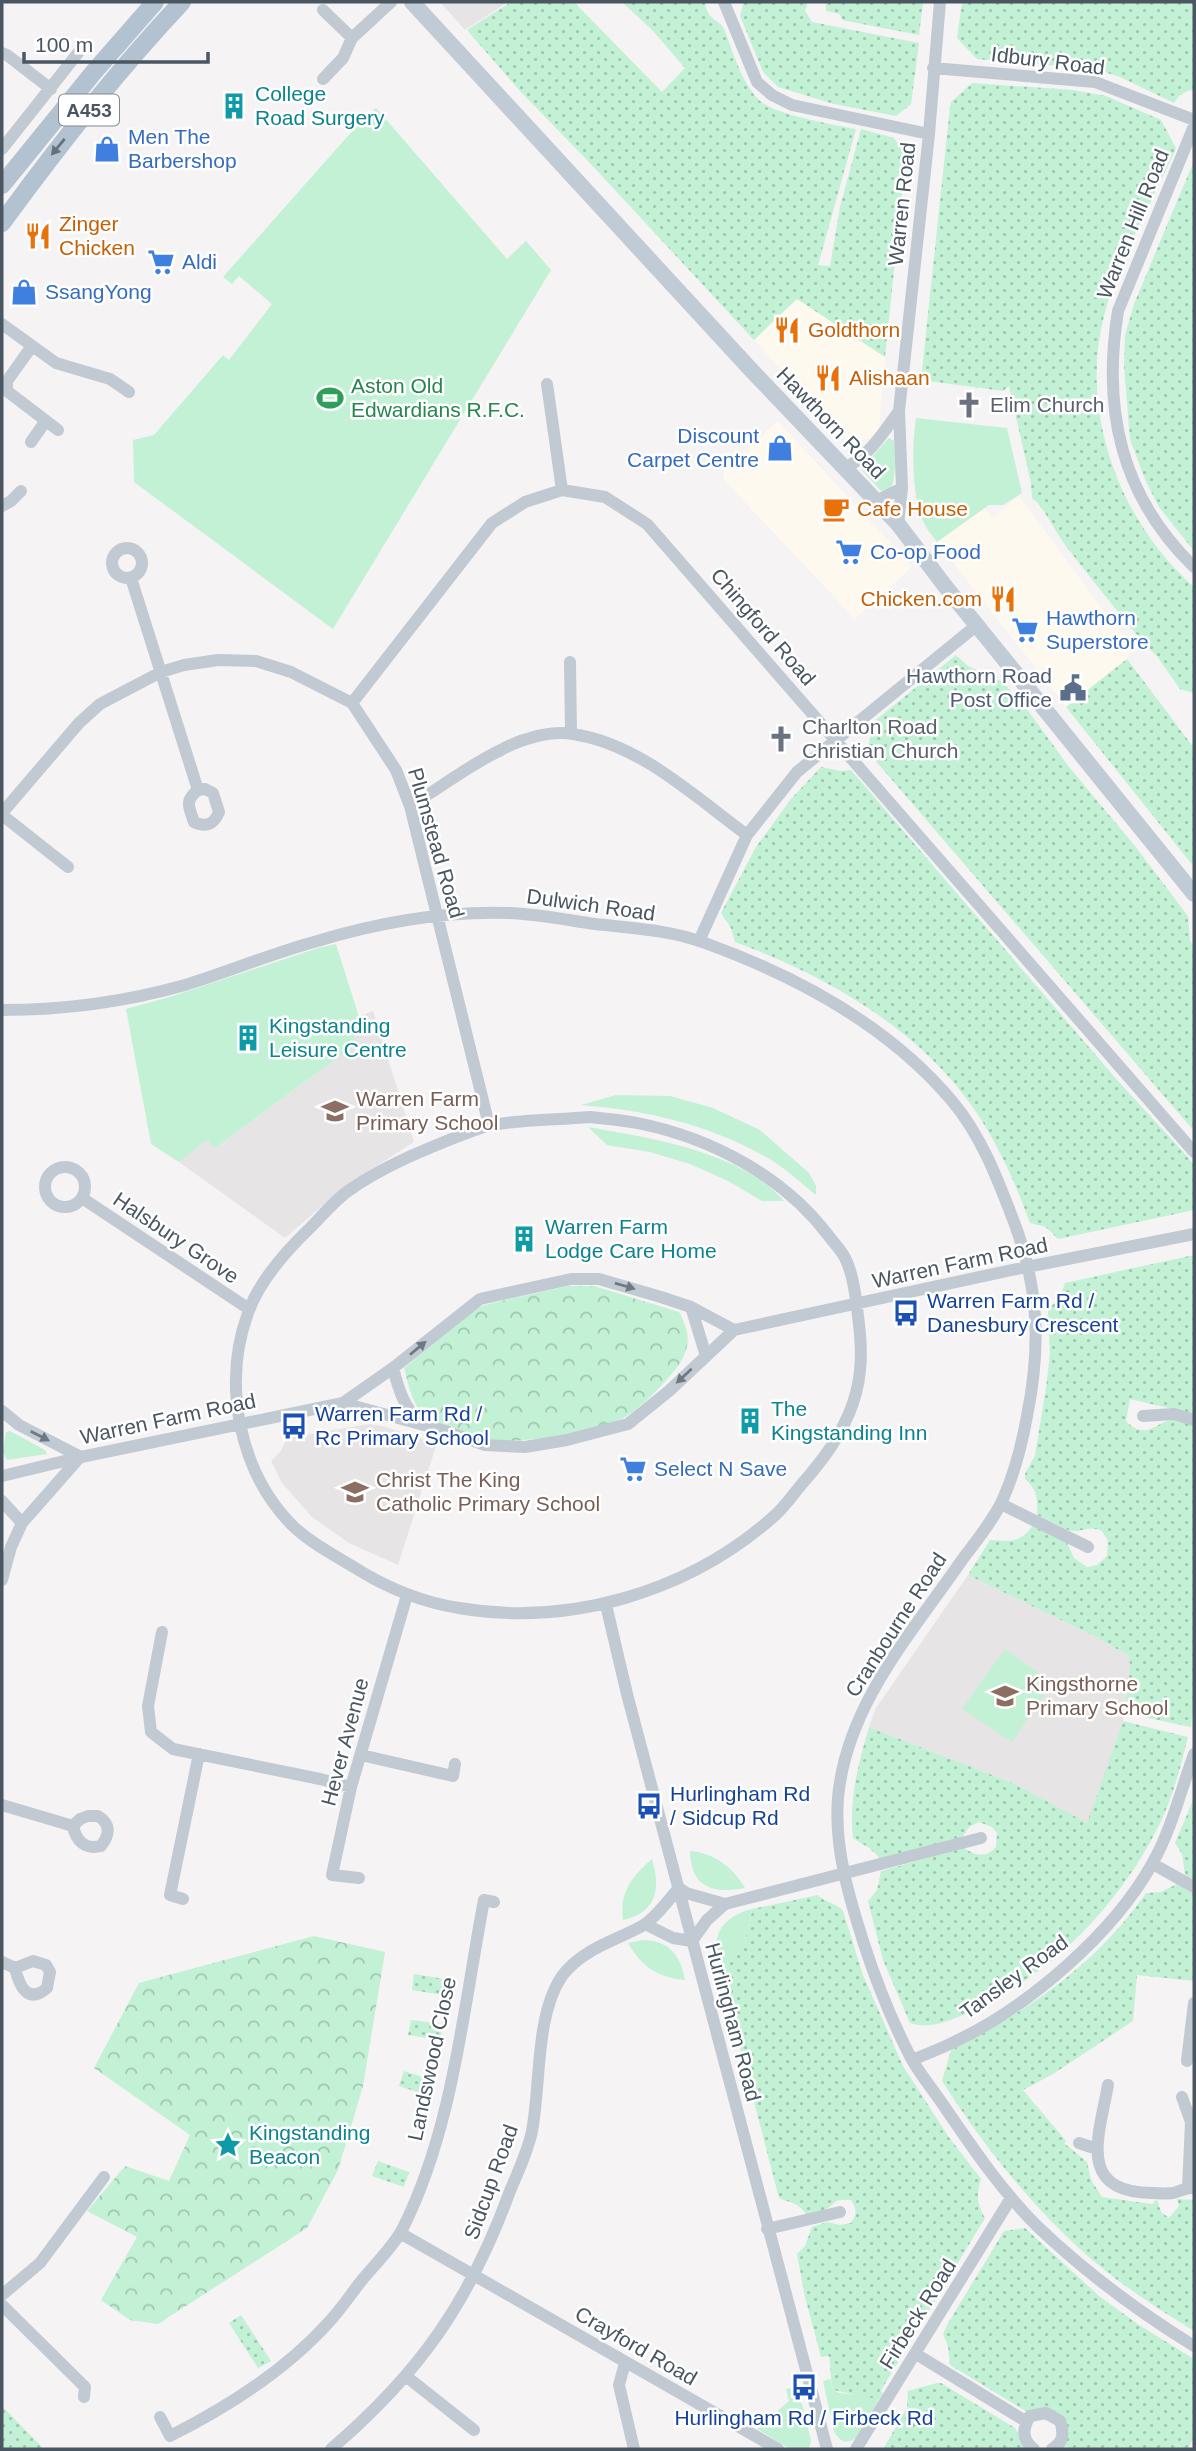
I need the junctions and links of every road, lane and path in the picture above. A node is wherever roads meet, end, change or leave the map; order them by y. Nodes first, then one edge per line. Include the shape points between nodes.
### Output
1 (155, 2) edge
2 (182, 2) edge
3 (391, 2) edge
4 (412, 2) edge
5 (724, 2) edge
6 (940, 2) edge
7 (324, 10) dead end
8 (352, 38) junction
9 (2, 53) edge
10 (78, 53) dead end
11 (933, 68) junction
12 (323, 79) dead end
13 (51, 89) junction
14 (1194, 120) edge
15 (1194, 126) edge
16 (929, 134) junction
17 (2, 149) edge
18 (2, 185) edge
19 (2, 223) edge
20 (2, 324) edge
21 (32, 346) junction
22 (547, 384) dead end
23 (129, 392) dead end
24 (899, 411) junction
25 (45, 422) junction
26 (58, 430) dead end
27 (31, 442) dead end
28 (845, 468) junction
29 (902, 488) junction
30 (21, 491) dead end
31 (562, 491) junction
32 (876, 500) junction
33 (2, 506) edge
34 (898, 524) junction
35 (1194, 567) edge
36 (131, 578) dead end
37 (977, 625) junction
38 (570, 662) dead end
39 (161, 672) junction
40 (352, 702) junction
41 (571, 733) junction
42 (836, 739) junction
43 (198, 790) dead end
44 (410, 806) junction
45 (2, 814) edge
46 (747, 835) junction
47 (68, 867) dead end
48 (1194, 894) edge
49 (438, 917) junction
50 (699, 940) junction
51 (2, 1010) edge
52 (489, 1125) junction
53 (1194, 1152) edge
54 (82, 1198) dead end
55 (1194, 1234) edge
56 (1028, 1269) junction
57 (857, 1304) junction
58 (691, 1307) junction
59 (249, 1310) junction
60 (734, 1330) junction
61 (706, 1356) junction
62 (393, 1368) junction
63 (343, 1403) junction
64 (2, 1411) edge
65 (1143, 1416) dead end
66 (1194, 1420) edge
67 (240, 1424) junction
68 (422, 1424) junction
69 (81, 1457) junction
70 (2, 1476) edge
71 (2, 1501) edge
72 (1001, 1504) junction
73 (22, 1523) junction
74 (1088, 1547) dead end
75 (2, 1580) edge
76 (407, 1595) junction
77 (606, 1605) junction
78 (162, 1632) dead end
79 (199, 1754) junction
80 (1194, 1754) edge
81 (361, 1755) junction
82 (455, 1765) dead end
83 (351, 1787) junction
84 (2, 1805) edge
85 (73, 1826) dead end
86 (981, 1838) dead end
87 (1153, 1864) junction
88 (844, 1874) junction
89 (359, 1878) dead end
90 (1194, 1887) edge
91 (679, 1888) junction
92 (183, 1899) dead end
93 (494, 1902) dead end
94 (725, 1904) junction
95 (645, 1924) junction
96 (692, 1941) junction
97 (2, 1962) edge
98 (15, 1968) dead end
99 (1194, 2003) edge
100 (1194, 2010) edge
101 (912, 2060) junction
102 (1187, 2061) dead end
103 (1108, 2085) dead end
104 (1182, 2097) dead end
105 (1079, 2143) dead end
106 (1097, 2149) junction
107 (104, 2177) dead end
108 (1191, 2188) edge
109 (1011, 2198) junction
110 (840, 2212) dead end
111 (768, 2229) junction
112 (400, 2233) junction
113 (475, 2274) junction
114 (2, 2295) edge
115 (2, 2305) edge
116 (1194, 2346) edge
117 (916, 2354) junction
118 (625, 2363) junction
119 (407, 2377) junction
120 (84, 2397) dead end
121 (160, 2417) dead end
122 (1027, 2422) junction
123 (474, 2430) dead end
124 (331, 2449) edge
125 (634, 2449) edge
126 (778, 2449) edge
127 (827, 2449) edge
128 (856, 2449) edge
129 (1034, 2449) edge
130 (1052, 2449) edge

1 - 18 main road, A453
2 -> 19 main road, A453 via 65,139
3 - 8 street
4 - 28 street, Hawthorn Road
5 - 16 street via 757,82 772,95 792,104
6 - 11 street, Warren Road
7 - 8 street
8 - 12 street via 343,58
9 - 13 street
10 - 13 street
11 - 14 street, Idbury Road via 1096,82
11 - 16 street, Warren Road
13 - 17 street
15 - 35 street, Warren Hill Road via 1118,311 1114,337 1114,401 1124,458 1138,493 1169,543
16 - 24 street, Warren Road
20 - 21 street
21 - 23 street via 56,363 110,379
21 - 25 street via 7,381 7,391
22 - 31 street
24 - 28 street, Warren Road via 877,442
24 - 29 street, Warren Road
25 - 26 street
25 - 27 street
28 - 32 street, Hawthorn Road
29 - 32 street
29 - 34 street, Warren Road
30 - 33 street
31 - 40 street, Chingford Road via 525,502 492,523
31 - 42 street, Chingford Road via 605,497 647,524
32 - 34 street, Hawthorn Road
34 - 37 street, Hawthorn Road
36 - 39 street
37 - 42 street
37 - 48 street, Hawthorn Road
38 - 41 street
39 - 40 street via 218,660 256,661 291,672
39 - 43 street
39 - 45 street via 86,716
40 - 44 street, Plumstead Road via 396,769
41 - 44 street via 529,739 501,749
41 - 46 street via 623,750 663,773
42 - 46 street via 797,772
42 - 53 street, Chingford Road
44 - 49 street, Plumstead Road
45 - 47 street
46 - 50 street
49 - 50 street, Dulwich Road via 509,913
49 - 51 street, Dulwich Road via 383,923 186,985 99,1005
49 - 52 street, Plumstead Road
50 - 56 street, Dulwich Road via 837,1005 919,1065 956,1105 982,1146
52 - 57 street via 590,1117 640,1123 713,1148 756,1170 816,1219 846,1258
52 - 59 street via 416,1153 347,1192 291,1247
54 - 59 street, Halsbury Grove
55 - 56 street, Warren Farm Road
56 - 57 street, Warren Farm Road
56 - 72 street, Cranbourne Road via 1038,1336 1020,1454
57 - 60 street, Warren Farm Road
57 - 77 street via 862,1350 858,1384 838,1437 821,1462 776,1515 746,1540 701,1567
58 - 60 street, Warren Farm Road
58 - 61 street
62 -> 58 street, Warren Farm Road via 480,1299 526,1288 599,1279
59 - 67 street via 237,1359
60 - 61 street, Warren Farm Road
61 -> 68 street, Warren Farm Road via 628,1424 597,1434 525,1447 485,1445
62 - 63 street, Warren Farm Road
62 - 68 street via 401,1397
63 - 67 street, Warren Farm Road
63 - 68 street, Warren Farm Road
64 -> 69 street via 19,1425
65 - 66 street via 1174,1414
67 - 69 street, Warren Farm Road
67 - 76 street via 258,1478 293,1526 314,1543
69 - 70 street, Warren Farm Road
69 - 73 street
71 - 73 street
72 - 74 street
72 - 88 street, Cranbourne Road via 885,1671 852,1734 838,1796 837,1830
73 - 75 street
76 - 77 street via 459,1608 531,1613
76 - 81 street, Hever Avenue
77 - 91 street, Hurlingham Road
78 - 79 street via 148,1706 151,1732 173,1749
79 - 83 street
79 - 92 street via 170,1895
80 - 87 street, Tansley Road
81 - 82 street via 453,1776
81 - 83 street, Hever Avenue
83 - 89 street, Hever Avenue via 332,1875
84 - 85 street
86 - 88 street
87 - 90 street
87 - 101 street, Tansley Road via 1110,1925 1063,1969 968,2035
88 - 94 street
88 - 101 street, Cranbourne Road via 872,1967
91 - 94 street
91 - 95 street, Sidcup Road
91 - 96 street, Hurlingham Road
93 - 112 street, Landswood Close via 484,1900 439,2129
94 - 96 street
95 - 96 street via 673,1938
95 - 113 street, Sidcup Road via 595,1947 557,1986 548,2009 532,2133
96 - 111 street, Hurlingham Road
97 - 98 street
99 - 100 street
100 - 102 street
101 - 109 street, Cranbourne Road
103 - 106 street
104 - 108 street via 1191,2122
105 - 106 street
106 - 108 street via 1098,2165 1117,2188 1170,2194
107 - 114 street via 40,2263
109 - 116 street, Cranbourne Road via 1085,2267
109 - 117 street, Firbeck Road
110 - 111 street
111 - 127 street, Hurlingham Road
112 - 113 street
112 - 121 street, Landswood Close via 330,2322 288,2363 236,2400 170,2437
113 - 118 street, Crayford Road
113 - 119 street, Sidcup Road via 441,2332
115 - 120 street via 85,2387
117 - 122 street
117 - 128 street, Firbeck Road
118 - 125 street via 619,2385
118 - 126 street, Crayford Road
119 - 123 street
119 - 124 street, Sidcup Road
122 - 129 street via 1026,2442
122 - 130 street via 1030,2416 1046,2413 1060,2421 1062,2439

